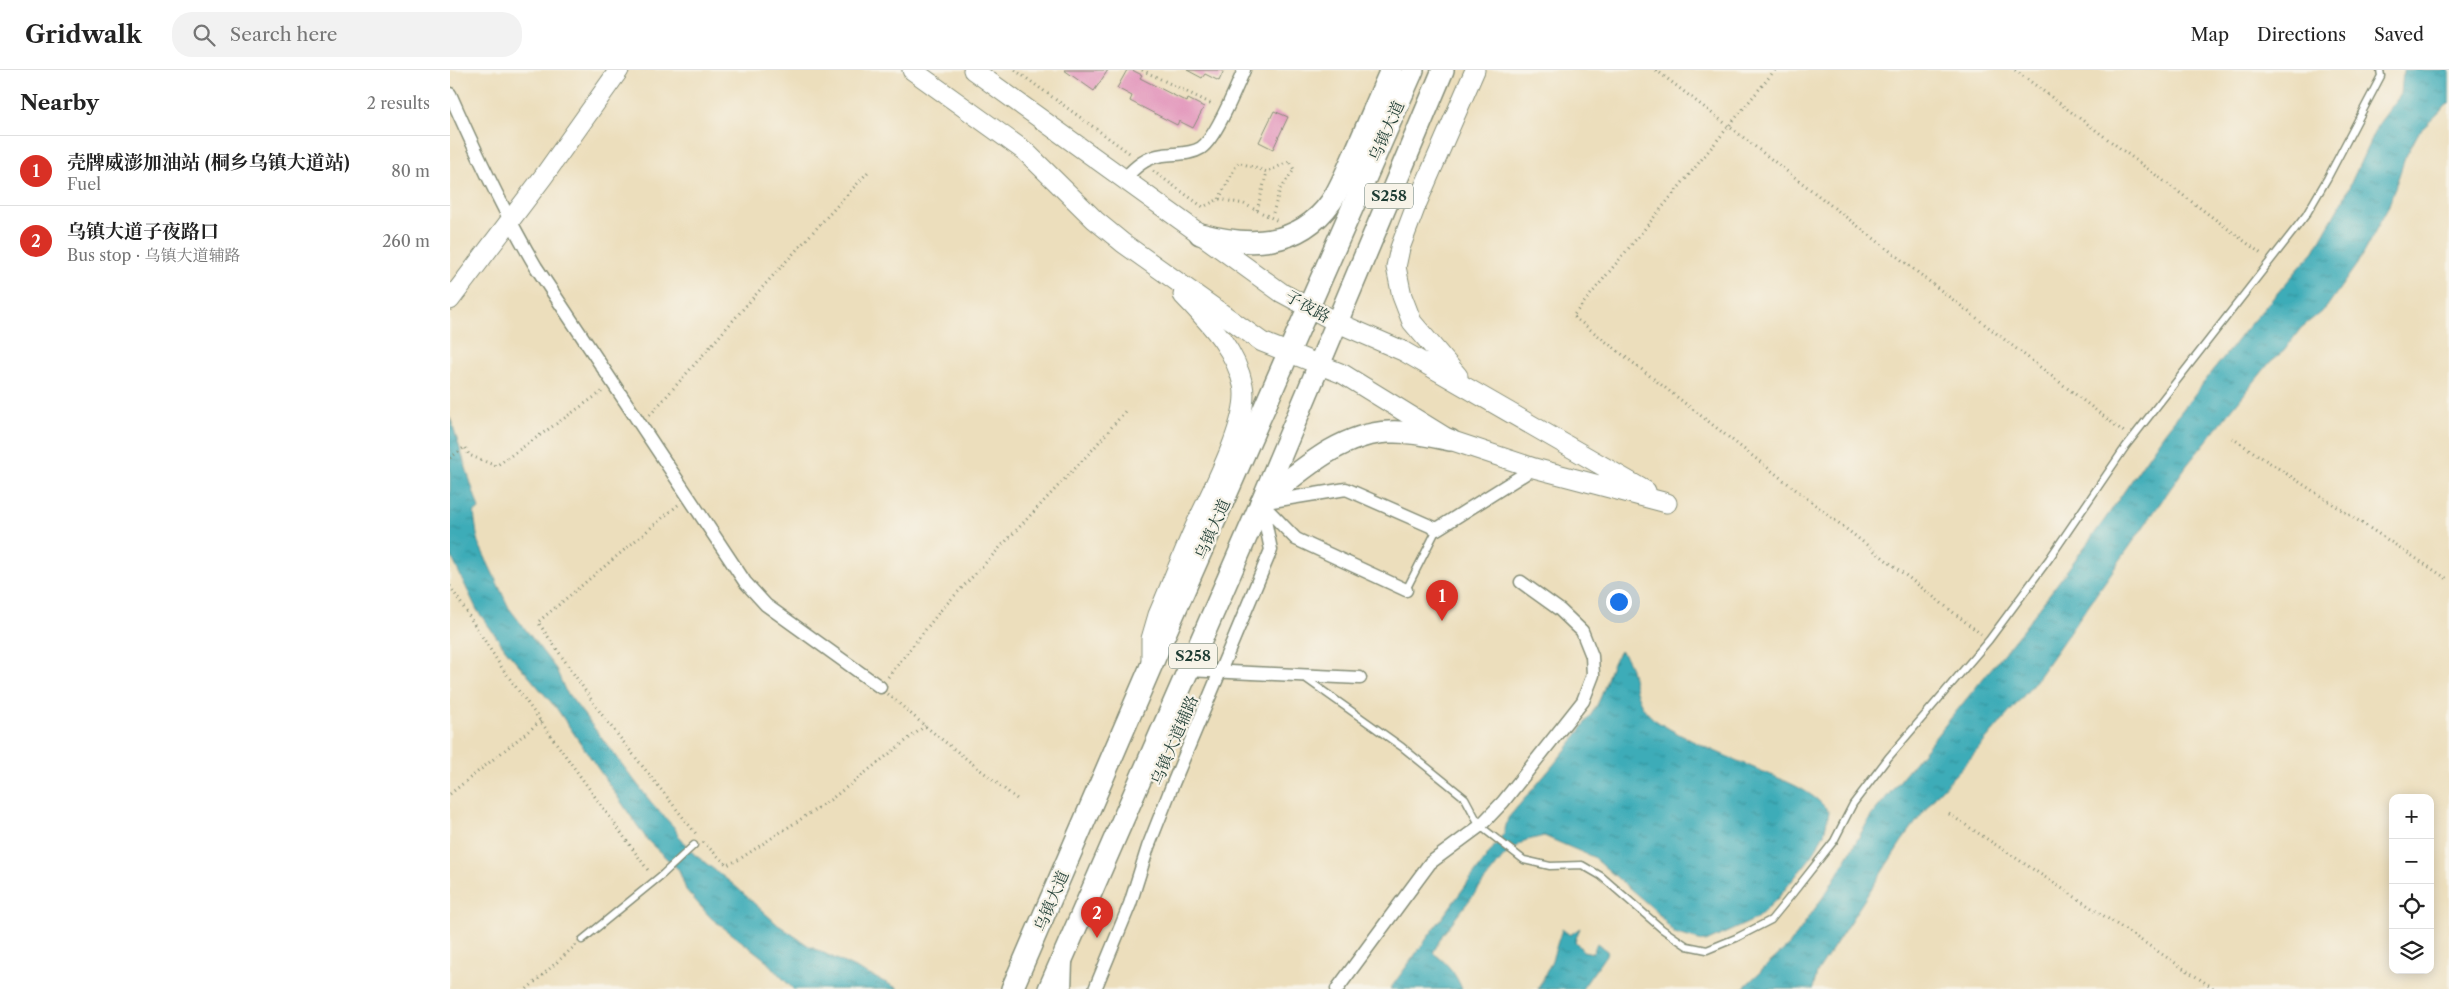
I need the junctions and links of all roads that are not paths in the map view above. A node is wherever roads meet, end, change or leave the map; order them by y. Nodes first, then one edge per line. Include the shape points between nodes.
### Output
1 (619, 70) edge
2 (912, 70) edge
3 (973, 70) edge
4 (1244, 70) edge
5 (1391, 70) edge
6 (1413, 70) edge
7 (1443, 70) edge
8 (1475, 70) edge
9 (2380, 70) edge
10 (450, 94) edge
11 (1124, 179) junction
12 (509, 222) junction
13 (1200, 234) junction
14 (1158, 268) junction
15 (450, 300) edge
16 (1308, 308) junction
17 (1336, 322) junction
18 (1290, 354) junction
19 (1319, 364) junction
20 (1471, 389) junction
21 (1450, 440) junction
22 (1534, 468) junction
23 (1261, 502) junction
24 (1437, 529) junction
25 (1521, 582) dead end
26 (1406, 590) joint
27 (1151, 666) junction
28 (1187, 670) junction
29 (1220, 672) junction
30 (1302, 676) junction
31 (1360, 678) dead end
32 (880, 687) road end
33 (1122, 734) junction
34 (1153, 748) junction
35 (1480, 826) junction
36 (694, 845) dead end
37 (582, 940) road end
38 (1067, 948) junction
39 (1012, 989) edge
40 (1049, 989) edge
41 (1065, 989) edge
42 (1095, 989) edge
43 (1336, 989) edge

1 - 12 main road
2 - 14 main road via 1026,152 1094,220
3 - 11 main road, 子夜路
4 - 11 street via 1211,137 1201,148 1146,159
5 - 13 main road via 1339,188 1323,212 1310,224 1276,240 1259,242 1226,241
6 - 16 main road, 乌镇大道 / S258
7 - 17 main road, 乌镇大道 / S258
8 - 20 main road via 1417,203 1396,268 1412,322
9 - 35 lane via 2381,76 2306,216 2133,438 1989,640 1853,804 1834,840 1771,920 1707,950 1687,946 1662,929 1601,876 1582,865 1550,866 1524,860
10 - 12 street
11 - 13 main road, 子夜路
12 - 15 main road
12 - 32 street via 745,582 766,605
13 - 16 main road, 子夜路
14 - 18 main road via 1262,342
14 - 27 main road via 1231,352 1244,387 1244,406 1223,464 1158,615 1151,639
16 - 17 main road, 子夜路
16 - 18 main road, 乌镇大道 / S258
17 - 19 main road, 乌镇大道 / S258
17 - 20 main road, 子夜路 via 1403,351
18 - 19 main road
18 - 27 main road, 乌镇大道 / S258
19 - 21 main road via 1364,386
19 - 23 main road, 乌镇大道 / S258
20 - 22 main road, 子夜路 via 1667,503
21 - 22 main road
21 - 23 main road via 1416,433 1389,432 1365,436 1319,457
22 - 24 street
23 - 24 street via 1346,489
23 - 26 street via 1296,539
23 - 28 main road, 乌镇大道 / S258
23 - 29 street, 乌镇大道辅路 via 1271,550
24 - 26 lane
25 - 35 street via 1560,610 1582,631 1592,656 1593,675 1583,701
27 - 33 main road, 乌镇大道 / S258
28 - 29 street
28 - 34 main road, 乌镇大道 / S258
29 - 30 street
29 - 42 street, 乌镇大道辅路 via 1148,846 1130,904
30 - 31 street
30 - 35 lane via 1402,747 1465,798
33 - 34 main road
33 - 39 main road, 乌镇大道 / S258
34 - 38 main road, 乌镇大道 / S258
35 - 43 street via 1430,863
36 - 37 lane
38 - 40 main road, 乌镇大道 / S258
38 - 41 street

